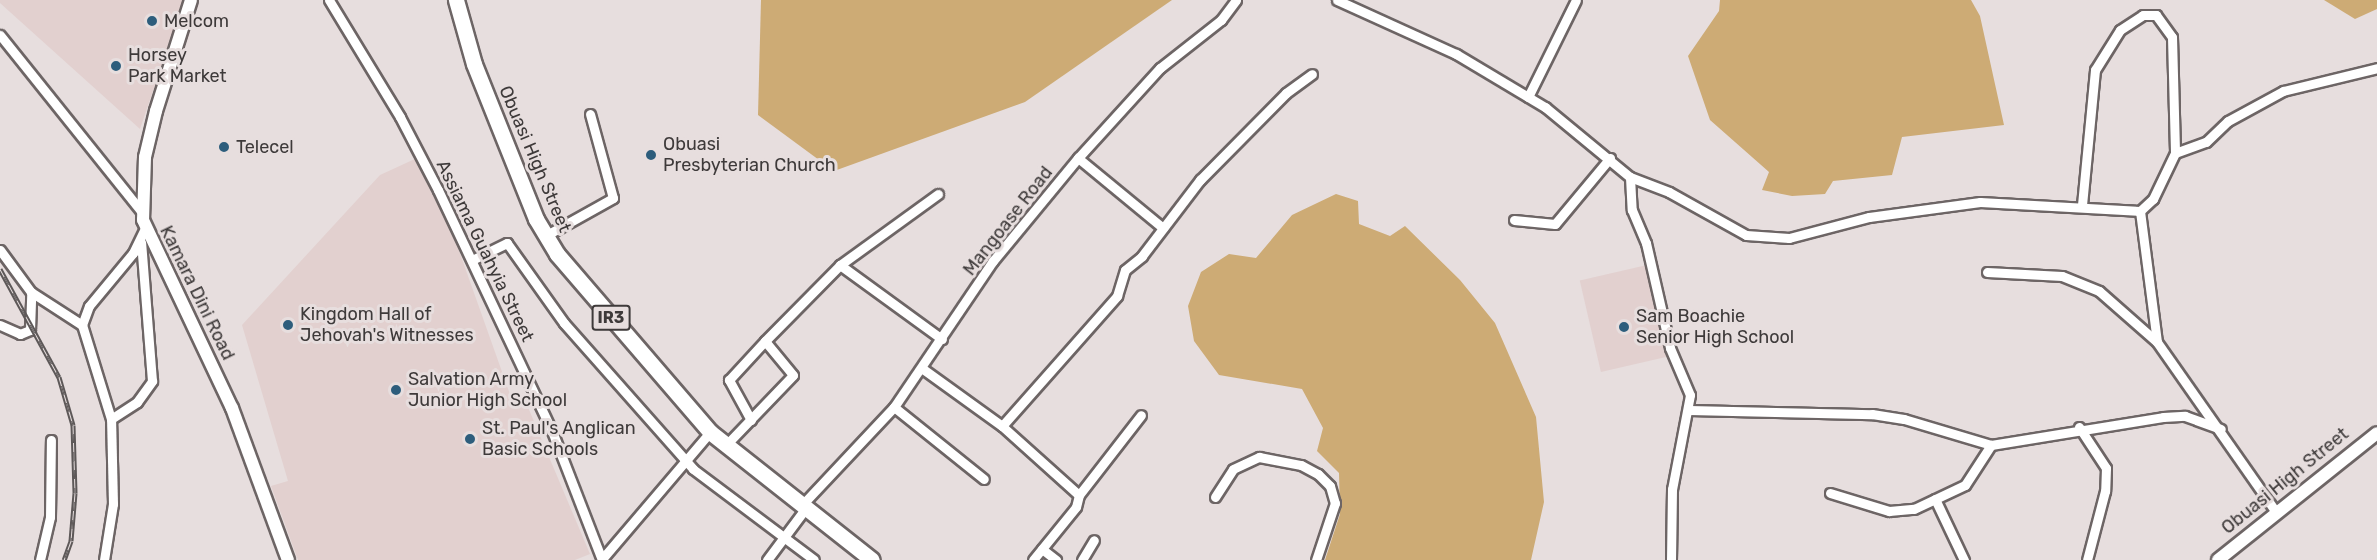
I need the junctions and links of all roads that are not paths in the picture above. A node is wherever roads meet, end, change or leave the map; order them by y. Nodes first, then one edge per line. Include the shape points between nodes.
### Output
1 (191, 0) edge
2 (329, 0) edge
3 (456, 0) edge
4 (1236, 0) edge
5 (1337, 0) edge
6 (1576, 0) edge
7 (0, 35) edge
8 (2377, 68) edge
9 (1312, 74) dead end
10 (1528, 97) junction
11 (590, 114) dead end
12 (2175, 153) junction
13 (1078, 158) junction
14 (1610, 158) junction
15 (1629, 177) junction
16 (938, 194) dead end
17 (2082, 206) junction
18 (141, 211) junction
19 (2140, 211) junction
20 (1514, 220) dead end
21 (145, 228) junction
22 (1163, 228) junction
23 (545, 236) junction
24 (141, 242) junction
25 (0, 250) edge
26 (471, 260) junction
27 (840, 265) junction
28 (1987, 272) dead end
29 (31, 292) junction
30 (82, 324) junction
31 (0, 325) edge
32 (942, 339) junction
33 (765, 341) junction
34 (2157, 342) junction
35 (923, 369) junction
36 (894, 407) junction
37 (1689, 410) junction
38 (1142, 415) dead end
39 (111, 419) junction
40 (751, 420) junction
41 (1002, 426) junction
42 (2079, 427) junction
43 (2221, 429) junction
44 (710, 432) junction
45 (2377, 433) edge
46 (51, 440) dead end
47 (1991, 445) junction
48 (725, 446) junction
49 (685, 461) junction
50 (984, 479) dead end
51 (1830, 493) dead end
52 (1079, 495) junction
53 (1215, 497) dead end
54 (1935, 499) junction
55 (803, 507) junction
56 (2276, 512) junction
57 (784, 537) junction
58 (1094, 540) dead end
59 (1042, 549) junction
60 (602, 559) edge
61 (40, 560) edge
62 (104, 560) edge
63 (288, 560) edge
64 (767, 560) edge
65 (814, 560) edge
66 (872, 560) edge
67 (1033, 560) edge
68 (1056, 560) edge
69 (1082, 560) edge
70 (1316, 560) edge
71 (1671, 560) edge
72 (1964, 560) edge
73 (2087, 560) edge
74 (2218, 560) edge

1 - 18 street, Kamara Dini Road via 156,111
2 - 26 street, Assiama Guahyia Street via 400,117
3 - 23 main road, Obuasi High Street / IR3 via 474,64
4 - 13 street, Mangoase Road via 1221,20 1160,68
5 - 10 street via 1456,54
6 - 10 street
7 - 18 street
8 - 12 street via 2283,91 2228,121 2206,142
9 - 22 street via 1286,93 1247,136 1213,165
10 - 14 street
11 - 23 street via 613,198
12 - 17 street via 2172,37 2156,15 2143,15 2120,30 2095,70
12 - 19 street via 2153,199
13 - 22 street
13 - 32 street, Mangoase Road via 993,261
14 - 15 street
14 - 20 street via 1556,224
15 - 17 street via 1669,192 1746,235 1789,238 1945,204
15 - 37 street via 1632,210 1646,243 1670,348 1690,394
16 - 27 street
17 - 19 street
18 - 21 street, Kamara Dini Road
19 - 34 street
21 - 24 street
21 - 63 street, Kamara Dini Road via 232,408
22 - 41 street via 1125,270 1117,296
23 - 44 main road, Obuasi High Street / IR3
24 - 30 street via 89,306
24 - 39 street via 152,381 137,402
25 - 29 street
26 - 49 street via 507,243 553,309
26 - 60 street, Assiama Guahyia Street via 552,431
27 - 32 street
27 - 33 street
28 - 34 street via 2079,280
29 - 30 street
29 - 31 street via 30,330 20,334
30 - 39 street
32 - 35 street, Mangoase Road
33 - 40 street via 729,380
33 - 40 street via 793,375
34 - 43 street
35 - 36 street, Mangoase Road
35 - 41 street
36 - 50 street
36 - 55 street, Mangoase Road
37 - 47 street via 1872,414 1904,418
37 - 71 street via 1672,489
38 - 52 street
39 - 62 street via 113,504
40 - 48 street
41 - 52 street
42 - 43 street via 2185,416
42 - 47 street
42 - 73 street via 2106,468 2105,491
43 - 56 street
44 - 48 main road, Obuasi High Street / IR3
44 - 49 street
45 - 56 street, Obuasi High Street
46 - 61 street via 51,506
47 - 54 street via 1974,477
48 - 55 main road, Obuasi High Street / IR3
49 - 57 street
49 - 60 street
51 - 54 street via 1889,511 1914,509
52 - 59 street via 1077,507
53 - 70 street via 1233,470 1259,457 1301,465 1318,474 1330,486 1335,503
54 - 72 street
55 - 57 street, Mangoase Road
55 - 66 main road, Obuasi High Street / IR3
56 - 74 street, Obuasi High Street
57 - 64 street, Mangoase Road
57 - 65 street
58 - 69 street
59 - 67 street
59 - 68 street

